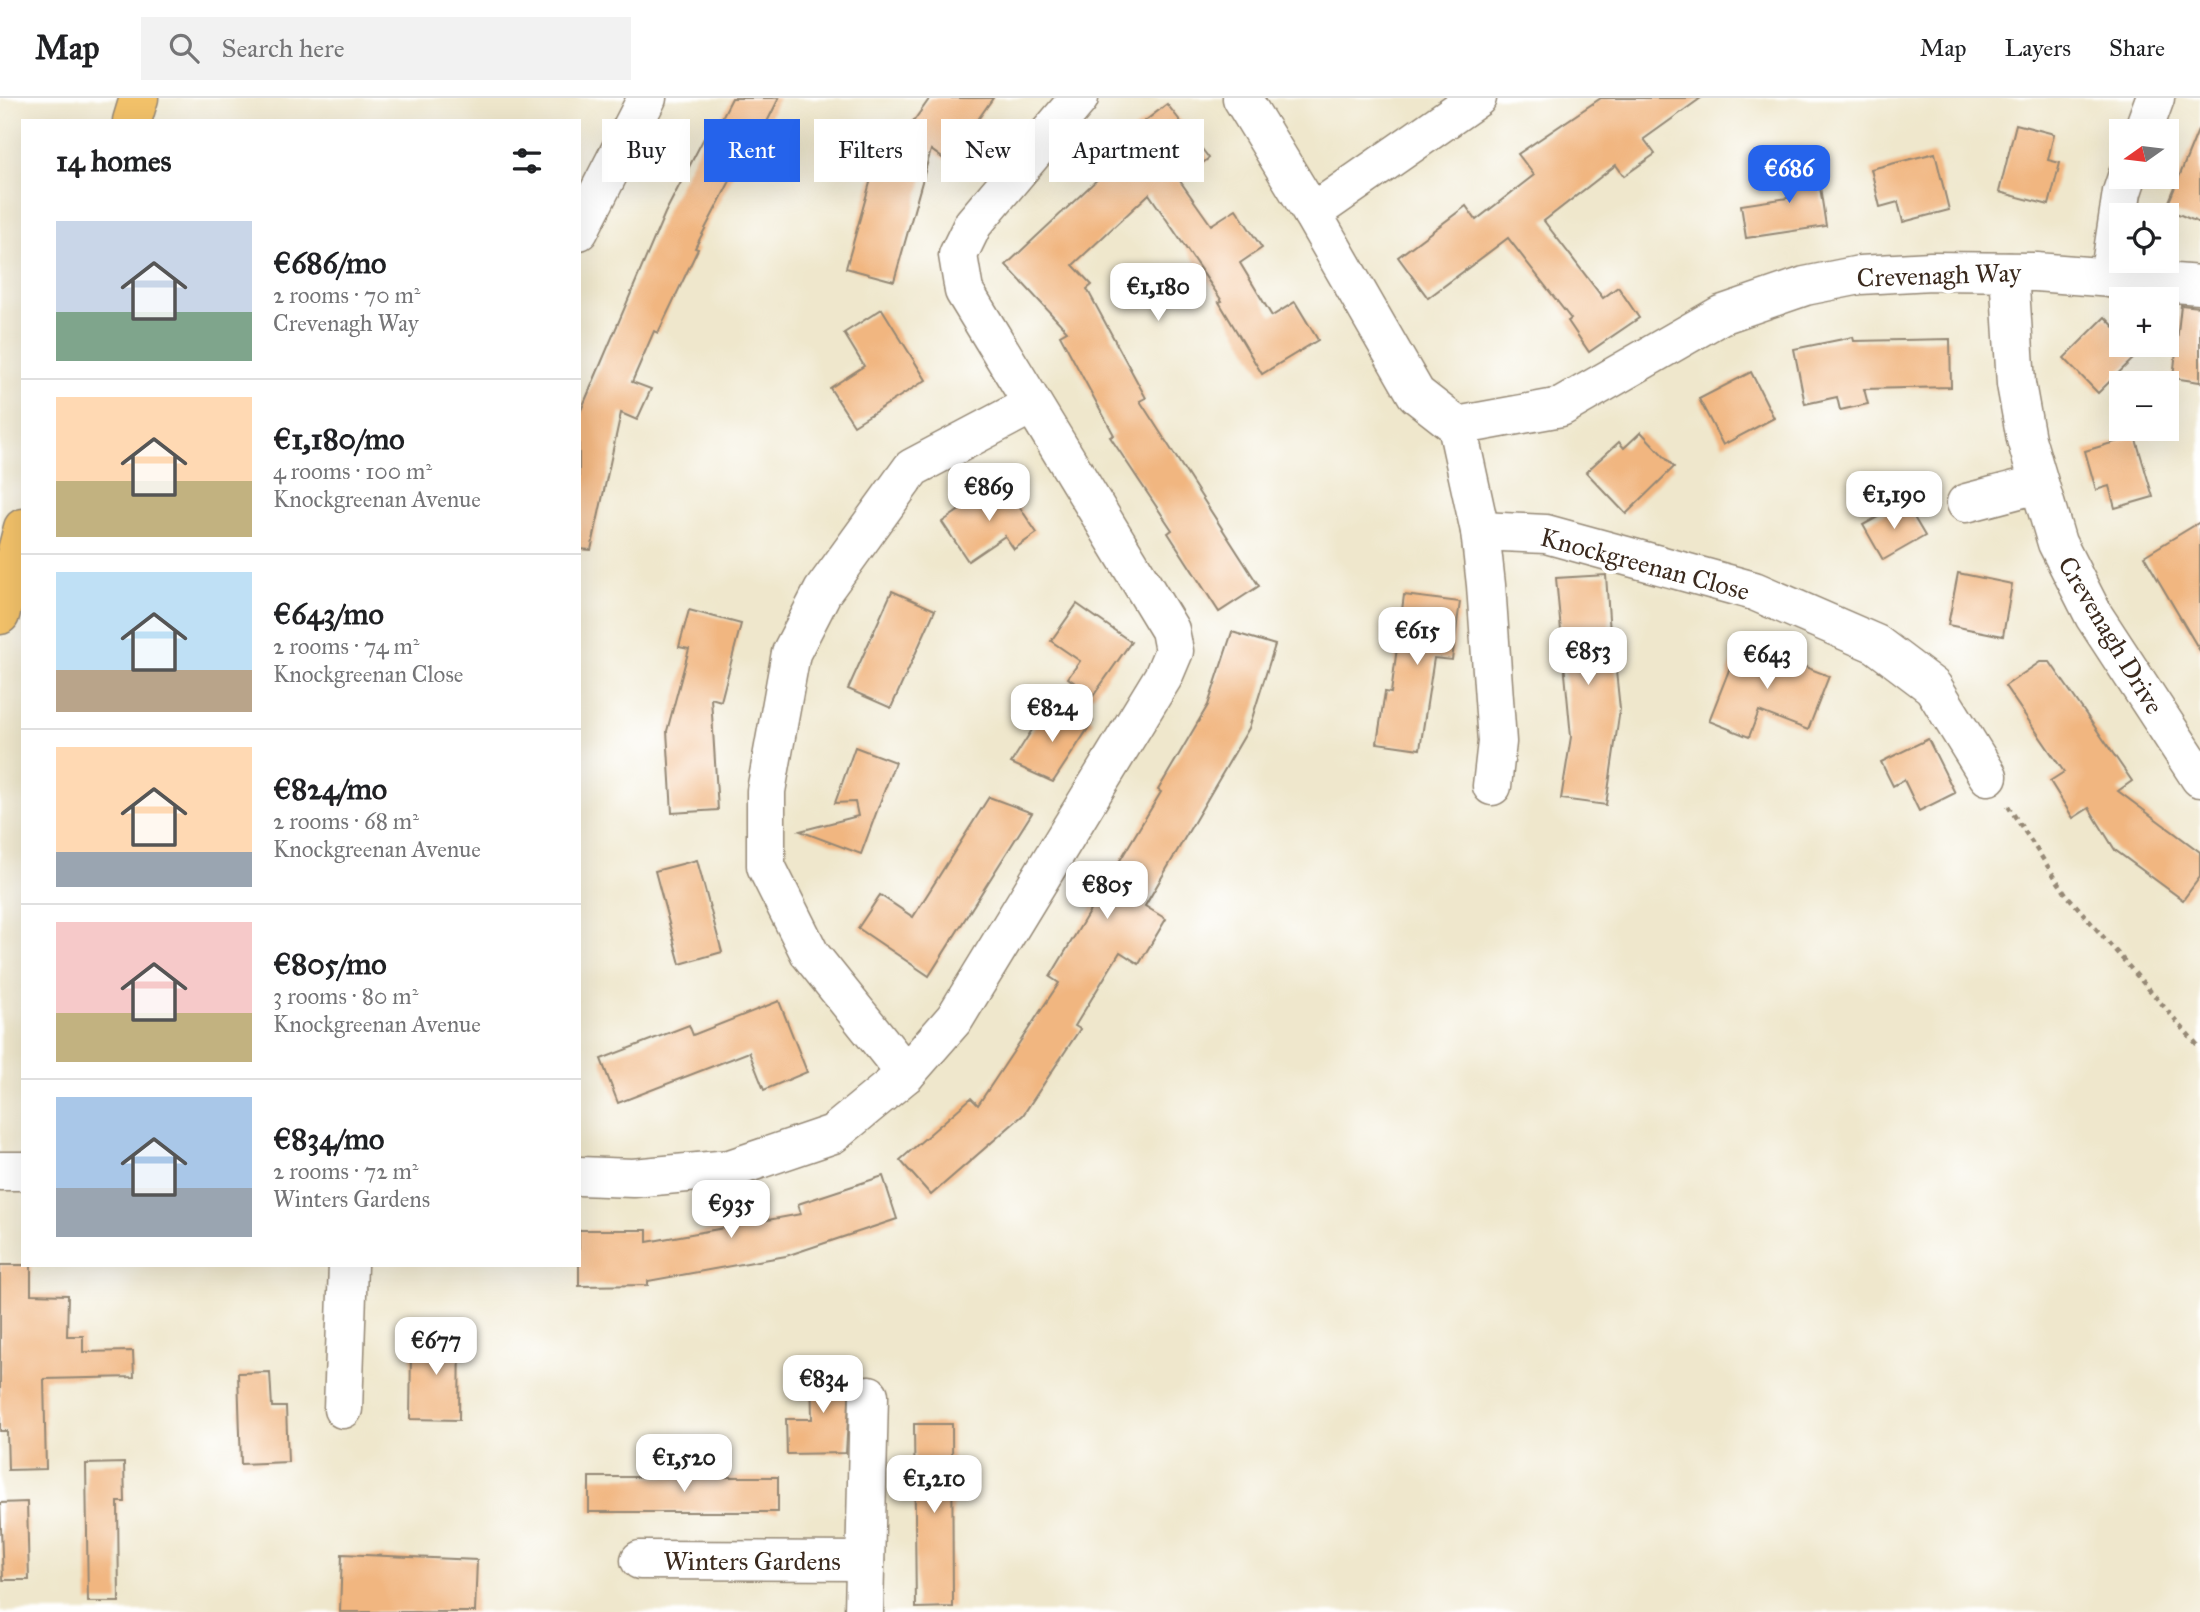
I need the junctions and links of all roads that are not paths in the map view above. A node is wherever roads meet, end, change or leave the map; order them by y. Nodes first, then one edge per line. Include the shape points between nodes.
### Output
1 (139, 98) edge
2 (647, 98) edge
3 (1079, 98) edge
4 (1242, 98) edge
5 (1477, 98) edge
6 (2155, 98) edge
7 (133, 119) edge
8 (2147, 119) edge
9 (2123, 189) edge
10 (1312, 213) junction
11 (581, 227) edge
12 (2009, 272) junction
13 (2109, 278) junction
14 (2200, 285) edge
15 (1031, 405) junction
16 (1457, 426) junction
17 (2038, 484) junction
18 (1966, 503) dead end
19 (1480, 531) junction
20 (21, 536) edge
21 (0, 615) edge
22 (1988, 776) road end
23 (2200, 778) edge
24 (1492, 786) dead end
25 (906, 1074) junction
26 (0, 1171) edge
27 (21, 1171) edge
28 (581, 1177) edge
29 (348, 1267) edge
30 (869, 1395) dead end
31 (343, 1409) dead end
32 (639, 1560) dead end
33 (865, 1561) junction
34 (864, 1612) edge

1 - 7 main road
2 - 11 street
3 - 15 street via 973,224 958,255 964,290
4 - 10 street
5 - 10 street
6 - 8 street
9 - 13 street
10 - 16 street via 1416,394
12 - 13 street, Crevenagh Way
12 - 16 street, Crevenagh Way via 1884,274 1805,286 1721,315 1561,407
12 - 17 street, Crevenagh Drive via 2017,384
13 - 14 street, Crevenagh Way
15 - 25 street via 1170,630 1174,651 1163,677 955,1018
15 - 25 street via 912,468 823,591 791,653 766,791 766,866 810,954
16 - 19 street
17 - 18 street
17 - 23 street, Crevenagh Drive via 2057,543 2094,616
19 - 22 street, Knockgreenan Close via 1546,534 1754,591 1876,644 1933,687
19 - 24 street via 1496,743
20 - 21 main road
25 - 28 street via 833,1134 730,1169 633,1178
26 - 27 street
29 - 31 street
30 - 33 street, Winters Gardens
32 - 33 street, Winters Gardens
33 - 34 street, Winters Gardens

